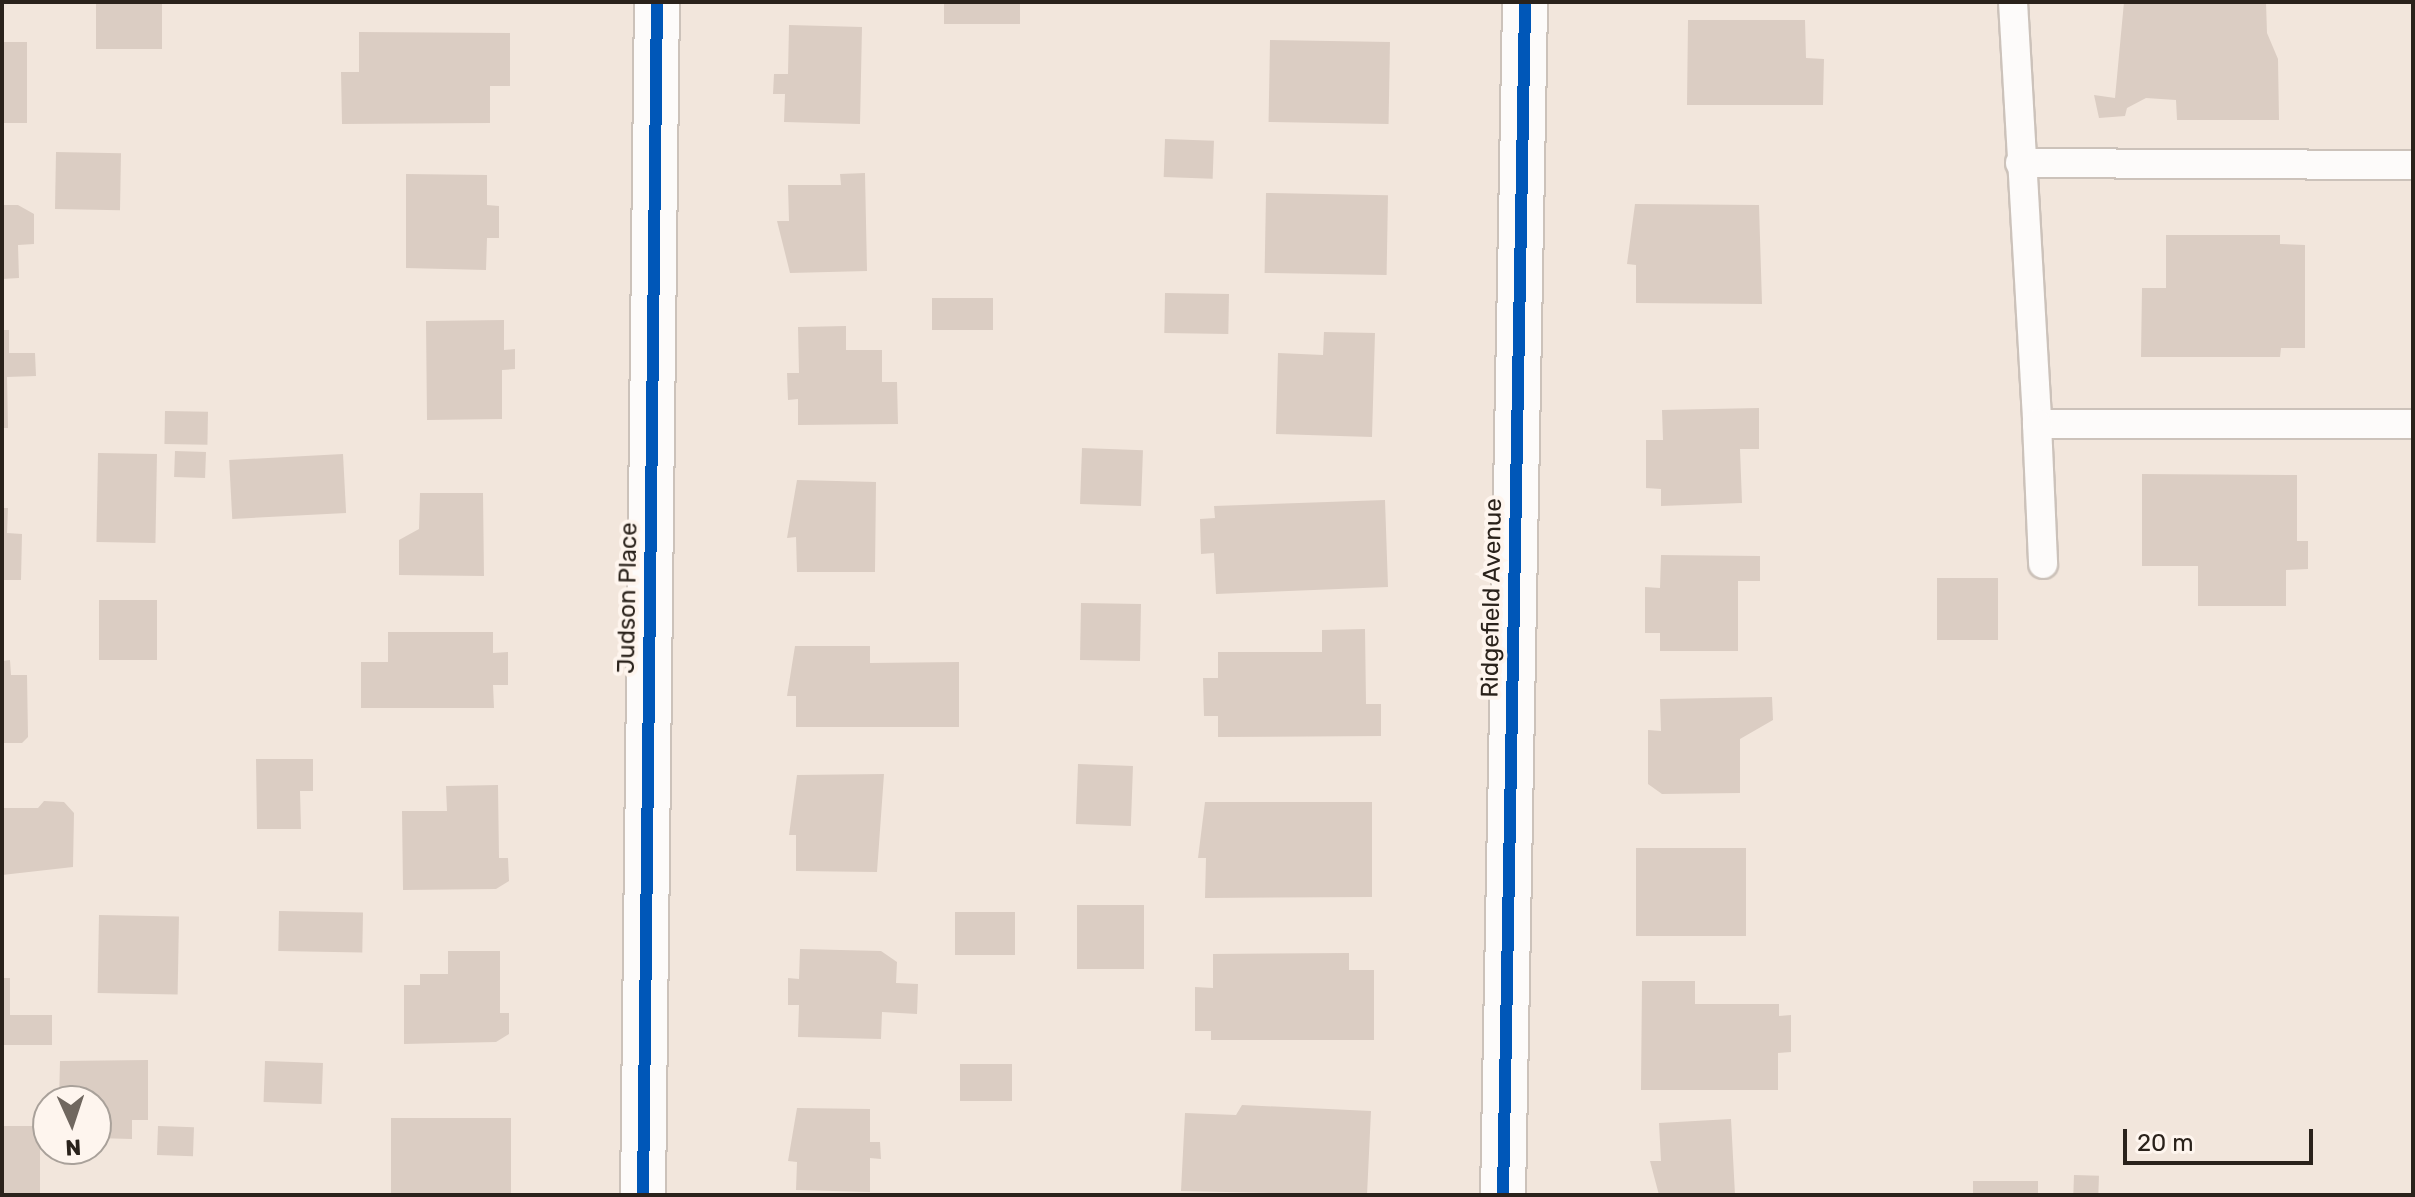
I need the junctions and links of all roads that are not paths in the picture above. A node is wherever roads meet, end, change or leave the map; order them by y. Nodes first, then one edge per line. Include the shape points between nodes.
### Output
1 (657, 2) edge
2 (1525, 2) edge
3 (2013, 2) edge
4 (2020, 163) junction
5 (2413, 165) edge
6 (2037, 424) junction
7 (2413, 424) edge
8 (2043, 564) dead end
9 (643, 1195) edge
10 (1503, 1195) edge

1 - 9 street, Judson Place
2 - 10 street, Ridgefield Avenue
3 - 4 lane
4 - 5 lane
4 - 6 lane
6 - 7 lane
6 - 8 lane

